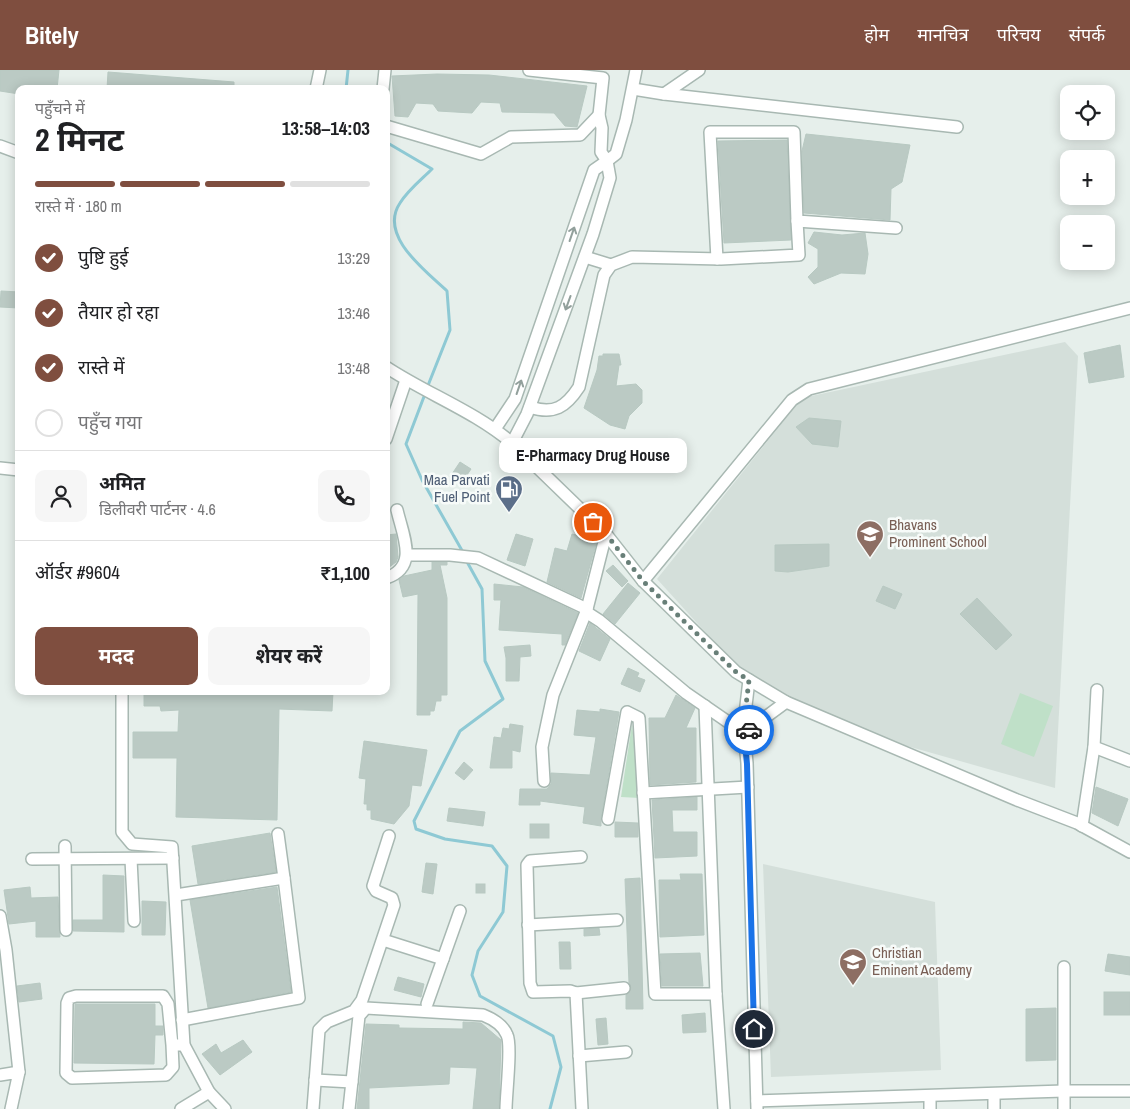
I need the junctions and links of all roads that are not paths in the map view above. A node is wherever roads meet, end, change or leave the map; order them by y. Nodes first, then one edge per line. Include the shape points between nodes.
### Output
1 (320, 70) edge
2 (385, 70) edge
3 (529, 70) edge
4 (636, 70) edge
5 (699, 70) edge
6 (317, 85) edge
7 (383, 85) edge
8 (633, 89) junction
9 (664, 94) junction
10 (598, 115) junction
11 (390, 127) edge
12 (957, 127) dead end
13 (0, 146) edge
14 (15, 152) edge
15 (0, 155) edge
16 (607, 161) junction
17 (797, 221) junction
18 (896, 228) dead end
19 (585, 257) junction
20 (717, 259) junction
21 (611, 266) junction
22 (1130, 308) edge
23 (390, 370) edge
24 (408, 381) junction
25 (530, 407) junction
26 (390, 428) edge
27 (495, 429) junction
28 (512, 443) junction
29 (0, 468) edge
30 (15, 470) edge
31 (397, 510) dead end
32 (606, 534) junction
33 (407, 555) junction
34 (390, 576) edge
35 (643, 581) junction
36 (586, 611) junction
37 (749, 680) junction
38 (1097, 690) dead end
39 (122, 695) edge
40 (786, 702) junction
41 (705, 706) junction
42 (754, 726) junction
43 (744, 733) junction
44 (1094, 746) junction
45 (1130, 761) edge
46 (544, 781) dead end
47 (748, 787) junction
48 (708, 790) junction
49 (643, 792) junction
50 (608, 819) dead end
51 (1082, 826) junction
52 (278, 834) dead end
53 (389, 836) dead end
54 (65, 846) dead end
55 (1130, 852) edge
56 (581, 857) dead end
57 (65, 858) junction
58 (173, 858) junction
59 (32, 859) dead end
60 (131, 859) junction
61 (284, 878) junction
62 (176, 895) junction
63 (460, 911) dead end
64 (0, 916) edge
65 (617, 920) dead end
66 (134, 921) dead end
67 (528, 924) junction
68 (66, 930) dead end
69 (383, 940) junction
70 (443, 959) junction
71 (1064, 967) dead end
72 (624, 988) dead end
73 (576, 993) junction
74 (716, 994) junction
75 (427, 1004) dead end
76 (182, 1020) junction
77 (178, 1045) junction
78 (626, 1052) dead end
79 (579, 1056) junction
80 (19, 1072) junction
81 (0, 1075) edge
82 (315, 1080) junction
83 (352, 1082) junction
84 (1064, 1091) junction
85 (1130, 1091) edge
86 (209, 1092) junction
87 (994, 1094) junction
88 (930, 1096) junction
89 (864, 1103) edge
90 (757, 1105) edge
91 (12, 1109) edge
92 (181, 1109) edge
93 (225, 1109) edge
94 (313, 1109) edge
95 (349, 1109) edge
96 (506, 1109) edge
97 (582, 1109) edge
98 (724, 1109) edge
99 (930, 1109) edge
100 (994, 1109) edge
101 (1064, 1109) edge

1 - 6 street
2 - 7 street
3 - 10 street via 602,78
4 - 8 street
5 - 9 street
8 - 9 street
8 - 16 street via 616,154
9 - 12 street
10 - 11 street via 580,135 511,137 481,154
10 - 16 street via 602,128 601,152
13 - 14 street
13 - 15 street
16 - 19 street via 610,178
27 -> 16 street via 515,399 594,170
17 - 18 street
17 - 20 street via 798,255
17 - 20 street via 794,132 710,132
19 - 21 street
19 -> 25 street
20 - 21 street via 632,258
21 - 25 street via 604,275 579,387 570,402 562,407 540,410
22 - 35 street via 809,389 792,400
23 - 24 street
24 - 26 street
24 - 27 street
25 - 28 street
27 - 28 street
28 - 32 street
29 - 30 street
31 - 33 street
32 - 35 street
32 - 36 street
33 - 34 street via 401,570
33 - 36 street via 478,558
35 - 37 street via 736,672
36 - 41 street
36 - 46 street via 553,695 542,747
37 - 40 street
37 - 42 street via 745,714
38 - 44 street
39 - 58 street via 122,832 132,844 172,847
40 - 42 street
40 - 51 street
41 - 43 street
41 - 48 street
42 - 43 street
43 - 47 street
44 - 45 street
44 - 51 street
47 - 48 street
47 - 90 street
48 - 49 street
48 - 74 street
49 - 50 street via 639,718 627,712
49 - 74 street via 656,994
51 - 55 street
52 - 61 street
53 - 69 street via 373,886 395,901
54 - 57 street
56 - 67 street via 530,861 526,865
57 - 59 street
57 - 60 street
57 - 68 street
58 - 60 street
58 - 62 street
60 - 66 street
61 - 62 street
61 - 76 street via 299,998
62 - 76 street
63 - 70 street
64 - 80 street
65 - 67 street
67 - 73 street via 533,992
69 - 70 street
69 - 82 street via 362,1000 354,1011 327,1022 319,1030
70 - 75 street
71 - 84 street
72 - 73 street
73 - 79 street
74 - 98 street
76 - 77 street
77 - 77 street via 173,1067 166,1075 72,1078 66,1073 67,1003 76,996 163,996
77 - 86 street
78 - 79 street
79 - 97 street
80 - 81 street
80 - 91 street
82 - 83 street
82 - 94 street
83 - 95 street
83 - 96 street via 359,1016 366,1008 484,1015 497,1023 509,1040
84 - 85 street
84 - 87 street
84 - 101 street
86 - 92 street
86 - 93 street
87 - 88 street
87 - 100 street
88 - 89 street
88 - 99 street
89 - 90 street

